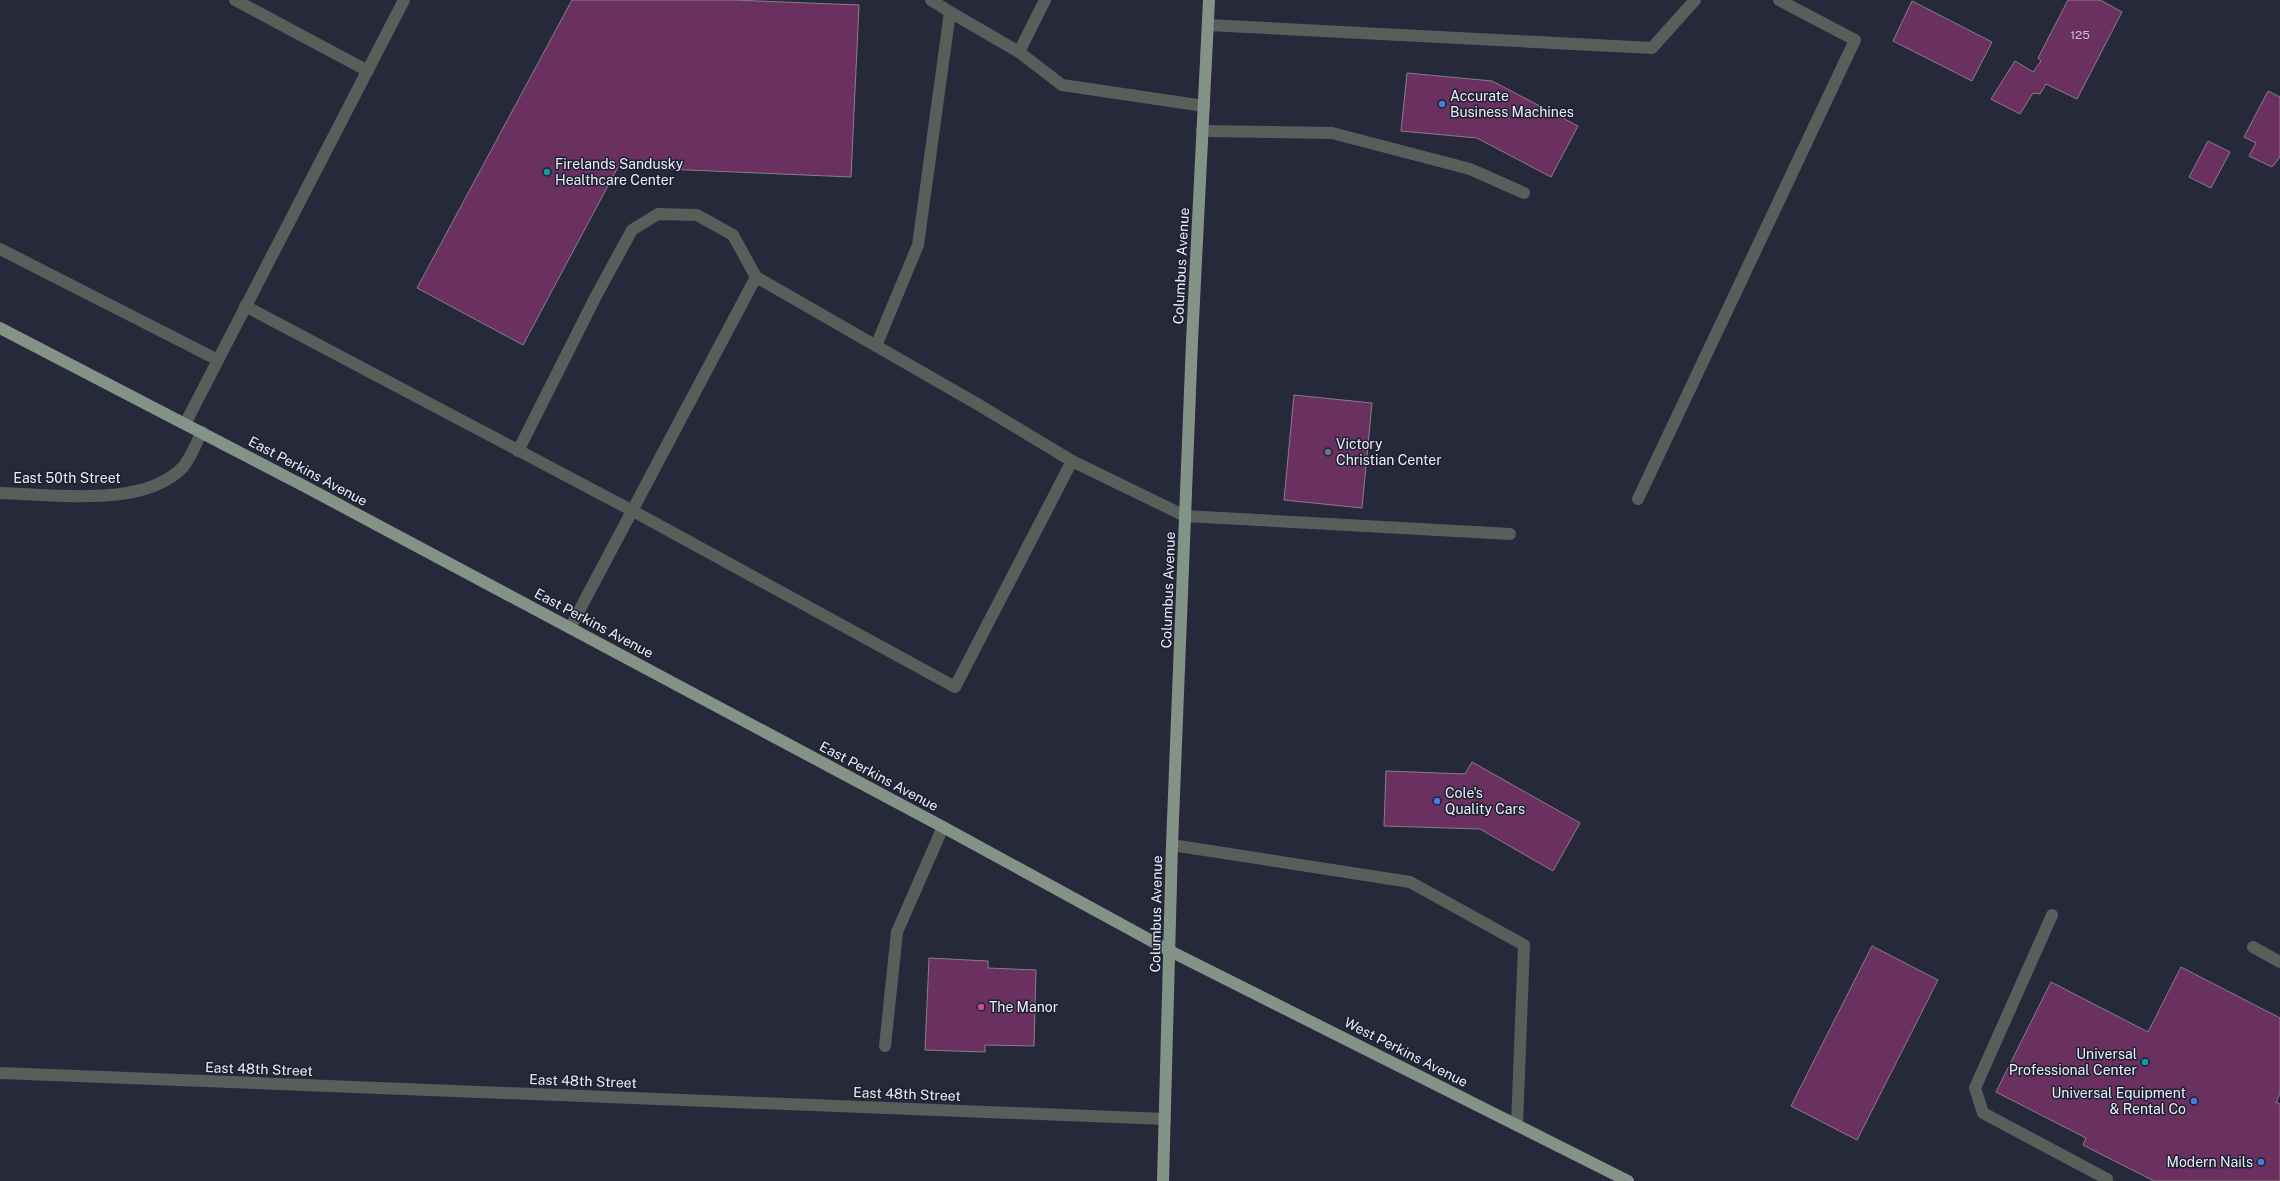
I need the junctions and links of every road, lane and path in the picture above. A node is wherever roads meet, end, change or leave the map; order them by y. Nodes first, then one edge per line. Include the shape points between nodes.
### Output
1 (235, 0) edge
2 (404, 0) edge
3 (931, 0) edge
4 (1045, 0) edge
5 (1209, 0) edge
6 (1695, 0) edge
7 (1779, 0) edge
8 (950, 12) junction
9 (1208, 24) junction
10 (1019, 52) junction
11 (368, 72) junction
12 (1204, 106) junction
13 (1202, 131) junction
14 (1524, 193) dead end
15 (0, 249) edge
16 (756, 277) junction
17 (245, 306) junction
18 (0, 328) edge
19 (876, 346) junction
20 (218, 360) junction
21 (185, 424) junction
22 (202, 432) junction
23 (518, 451) junction
24 (1072, 461) junction
25 (0, 493) edge
26 (1638, 499) dead end
27 (633, 511) junction
28 (1186, 516) junction
29 (1510, 534) dead end
30 (570, 628) junction
31 (943, 827) junction
32 (1172, 845) junction
33 (2052, 915) dead end
34 (2253, 947) dead end
35 (1170, 951) junction
36 (2280, 962) edge
37 (885, 1046) dead end
38 (0, 1074) edge
39 (1165, 1119) junction
40 (1517, 1125) junction
41 (2108, 1180) edge
42 (1163, 1181) edge
43 (1628, 1181) edge

1 - 11 street
2 - 11 street
3 - 8 street
4 - 10 street
5 - 9 main road, Columbus Avenue
6 - 9 street via 1652,48
7 - 26 street via 1855,40
8 - 10 street
8 - 19 street via 918,245
9 - 12 main road, Columbus Avenue
10 - 12 street via 1062,85
11 - 17 street
12 - 13 main road, Columbus Avenue
13 - 14 street via 1332,133 1470,169
13 - 28 main road, Columbus Avenue
15 - 20 street
16 - 19 street
16 - 23 street via 733,235 697,215 658,214 632,230
16 - 27 street
17 - 20 street
17 - 23 street
18 - 21 main road, East Perkins Avenue
19 - 24 street
20 - 21 street
21 - 22 main road, East Perkins Avenue
22 - 25 street, East 50th Street via 184,465 168,479 149,488 97,496
22 - 30 main road, East Perkins Avenue
23 - 27 street
24 - 27 street via 955,687
24 - 28 street
27 - 30 street
28 - 29 street
28 - 32 main road, Columbus Avenue
30 - 31 main road, East Perkins Avenue
31 - 35 main road, East Perkins Avenue
31 - 37 street via 896,932
32 - 35 main road, Columbus Avenue
32 - 40 street via 1410,882 1524,945
33 - 41 street via 1975,1088 1983,1113
34 - 36 street
35 - 39 main road, Columbus Avenue
35 - 40 main road, West Perkins Avenue
38 - 39 street, East 48th Street
39 - 42 main road, Columbus Avenue
40 - 43 main road, West Perkins Avenue

